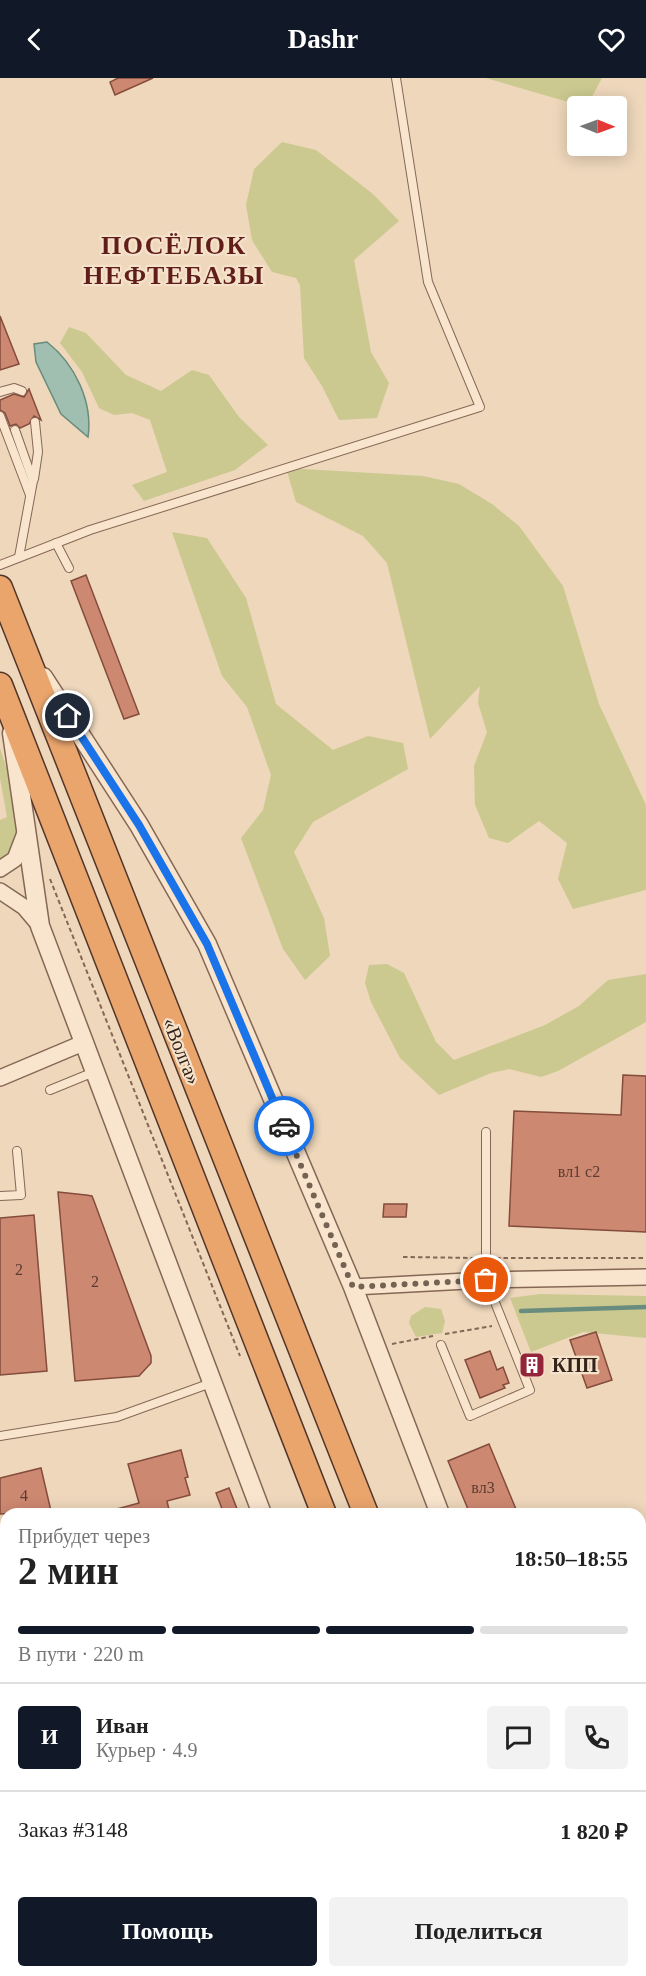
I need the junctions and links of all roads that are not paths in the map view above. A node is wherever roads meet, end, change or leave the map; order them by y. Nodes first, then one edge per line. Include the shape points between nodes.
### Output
1 (396, 78) edge
2 (22, 391) dead end
3 (1, 396) edge
4 (0, 416) edge
5 (34, 422) dead end
6 (15, 430) dead end
7 (33, 481) junction
8 (30, 496) junction
9 (56, 543) junction
10 (19, 558) junction
11 (0, 565) edge
12 (69, 568) dead end
13 (0, 588) edge
14 (21, 643) junction
15 (3, 693) edge
16 (26, 827) junction
17 (0, 869) edge
18 (0, 891) edge
19 (40, 926) junction
20 (83, 1043) junction
21 (94, 1072) junction
22 (0, 1078) edge
23 (50, 1090) dead end
24 (486, 1132) dead end
25 (18, 1151) dead end
26 (0, 1196) edge
27 (646, 1277) edge
28 (486, 1280) junction
29 (353, 1287) junction
30 (441, 1345) dead end
31 (211, 1383) junction
32 (0, 1436) edge
33 (260, 1508) edge
34 (322, 1508) edge
35 (364, 1508) edge
36 (438, 1508) edge

1 - 9 lane via 428,282 480,406
2 - 3 lane via 14,387
4 - 8 lane
5 - 7 lane via 38,452
6 - 7 lane
7 - 8 lane
8 - 10 lane
9 - 10 lane
9 - 12 lane
10 - 11 lane
13 - 14 highway, «Волга»
14 - 29 street via 139,825 207,944
14 - 35 highway, «Волга»
15 - 16 street
15 - 34 highway, «Волга»
16 - 17 street via 15,859
16 - 19 street
18 - 19 street via 24,907
19 - 20 street
20 - 21 street
20 - 22 street
21 - 23 lane
21 - 31 street
24 - 28 lane
25 - 26 lane via 21,1195
27 - 28 street
28 - 29 street
28 - 30 lane via 530,1390 470,1416
29 - 36 street
31 - 32 lane via 117,1417
31 - 33 street

